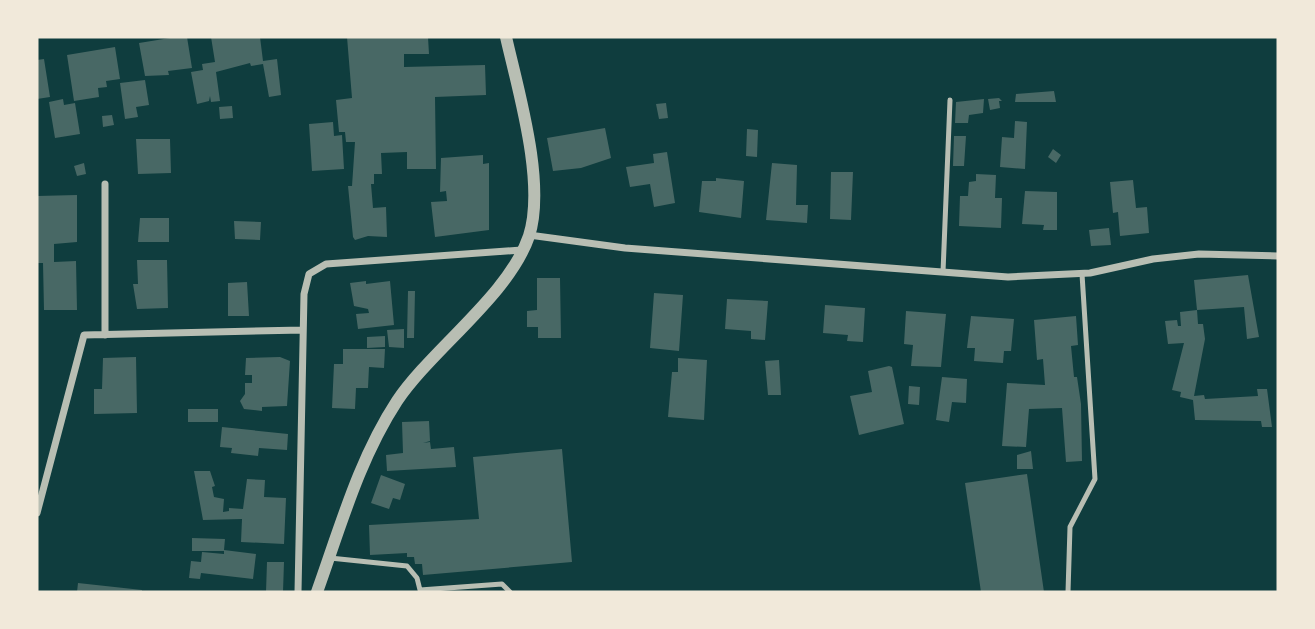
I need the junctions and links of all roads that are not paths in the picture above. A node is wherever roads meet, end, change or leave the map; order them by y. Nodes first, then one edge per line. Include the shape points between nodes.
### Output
1 (506, 37) edge
2 (950, 100) dead end
3 (105, 184) dead end
4 (529, 235) junction
5 (522, 250) junction
6 (1278, 256) edge
7 (943, 272) junction
8 (1082, 274) junction
9 (303, 330) junction
10 (106, 335) junction
11 (37, 513) edge
12 (330, 558) junction
13 (298, 592) edge
14 (317, 592) edge
15 (510, 592) edge
16 (1068, 592) edge

1 - 4 street via 529,144 534,205
2 - 7 lane
3 - 10 street
4 - 5 street
4 - 7 street via 625,248
5 - 9 street via 326,264 309,274
5 - 12 street via 500,283 398,400 370,447
6 - 8 street via 1199,254
7 - 8 street via 1008,277
8 - 16 lane via 1095,479 1070,527
9 - 10 street
9 - 13 street
10 - 11 street via 84,335
12 - 14 street
12 - 15 lane via 407,566 420,590 502,584

